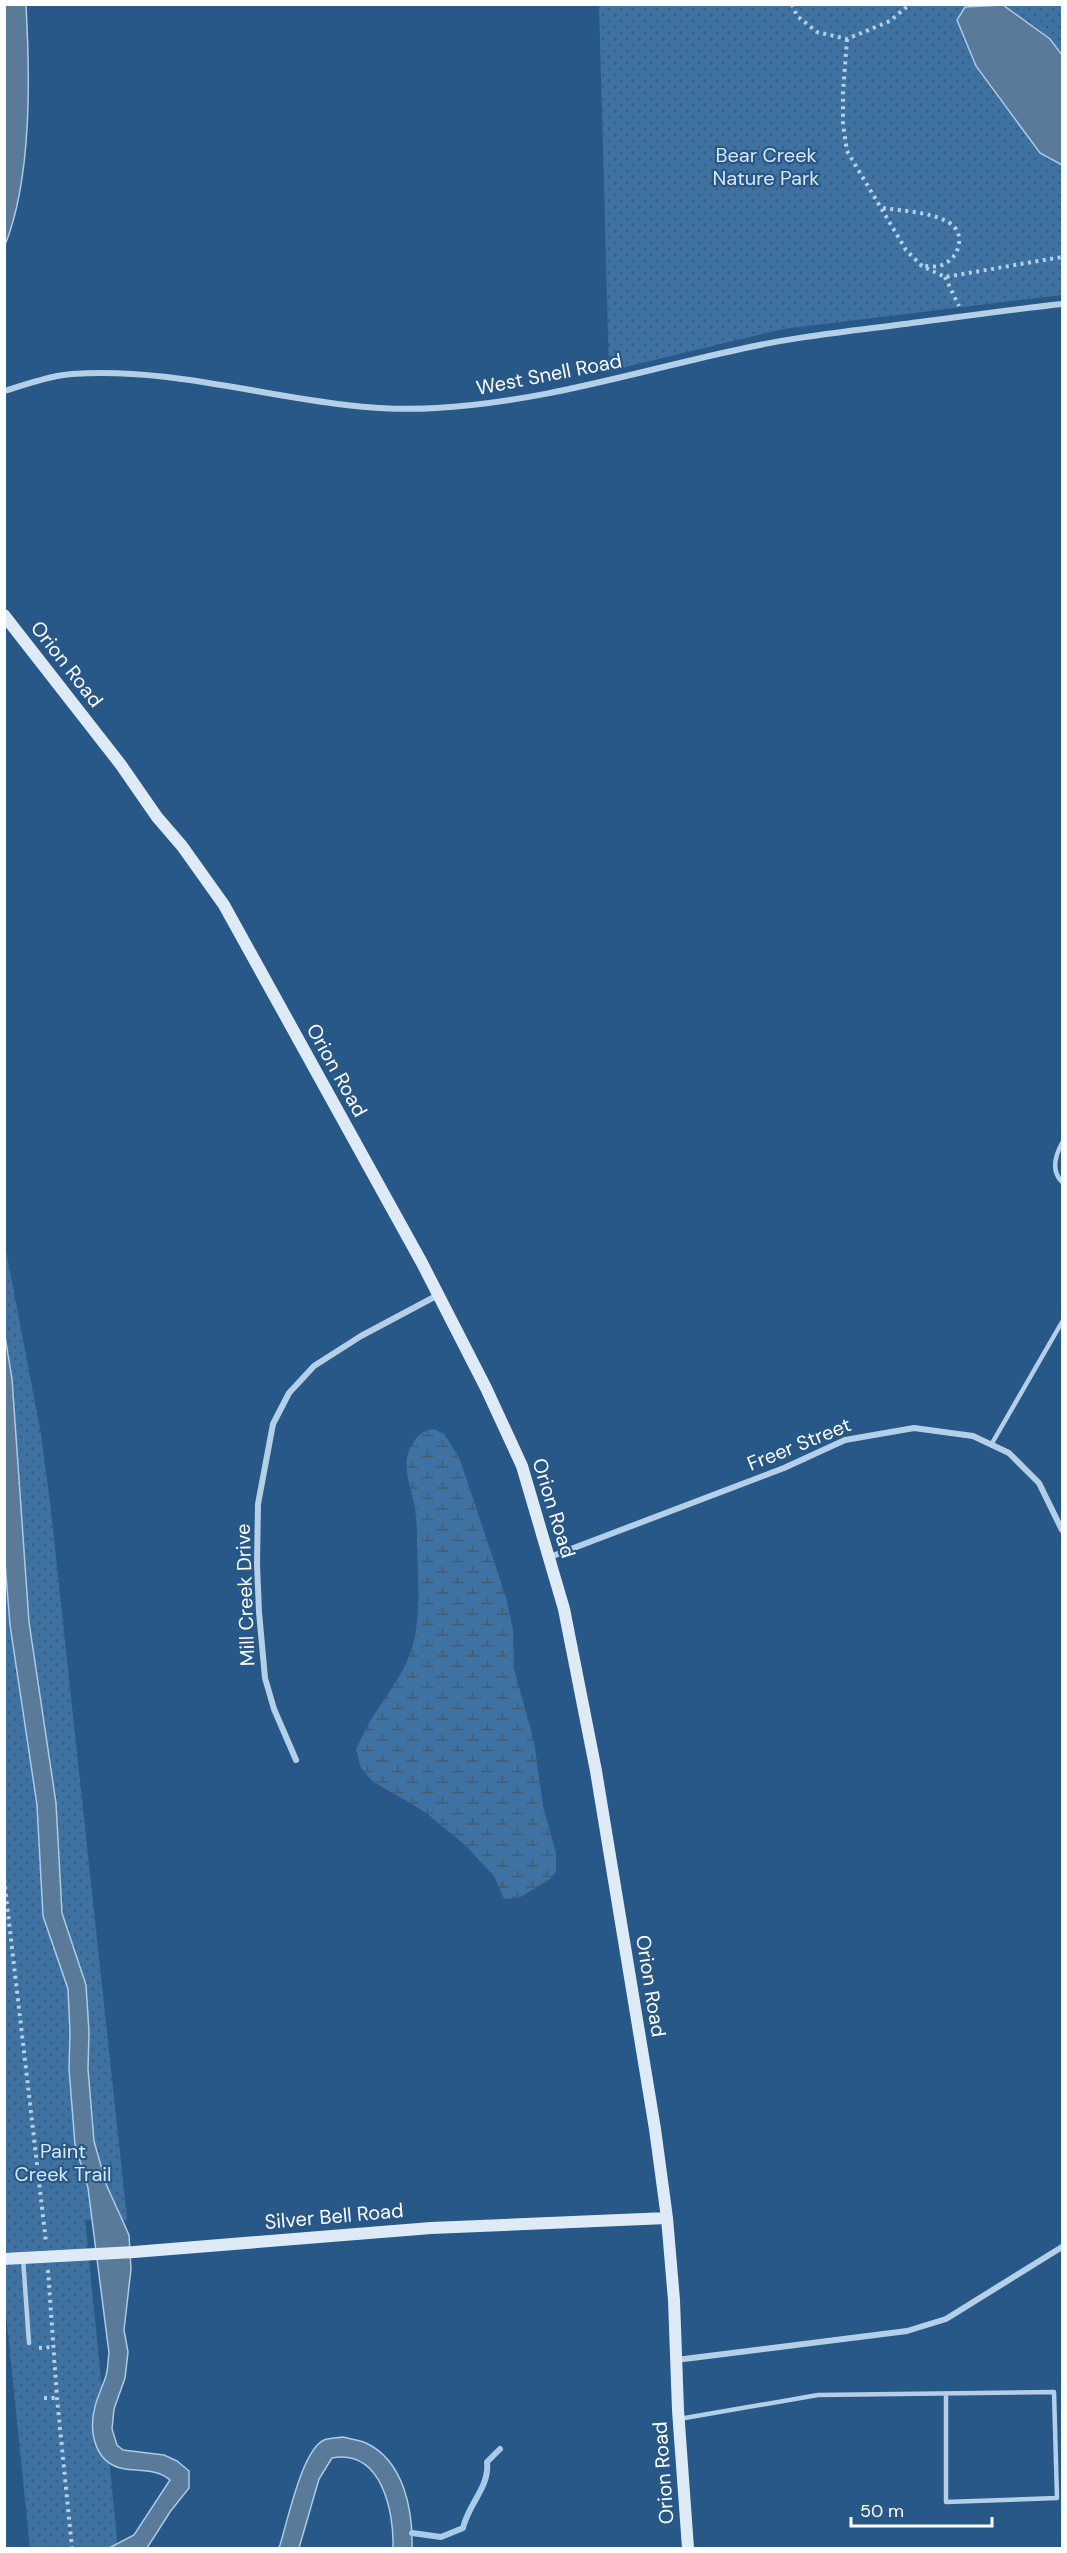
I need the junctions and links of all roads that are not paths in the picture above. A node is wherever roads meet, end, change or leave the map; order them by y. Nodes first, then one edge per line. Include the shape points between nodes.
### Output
1 (1062, 304) edge
2 (4, 391) edge
3 (4, 615) edge
4 (1062, 1143) edge
5 (1062, 1182) edge
6 (439, 1295) junction
7 (1062, 1322) edge
8 (991, 1445) junction
9 (1062, 1530) edge
10 (550, 1557) junction
11 (296, 1760) dead end
12 (667, 2218) junction
13 (1062, 2247) edge
14 (23, 2258) junction
15 (4, 2259) edge
16 (29, 2343) dead end
17 (676, 2360) junction
18 (946, 2394) junction
19 (679, 2419) junction
20 (688, 2548) edge

1 - 2 street, West Snell Road via 800,337 499,404 385,408 117,375 72,374
3 - 6 street, Orion Road via 122,765 224,905
4 - 5 lane via 1054,1166
6 - 10 street, Orion Road via 522,1466
6 - 11 street, Mill Creek Drive via 314,1366 289,1393 273,1424 258,1504 259,1612 265,1678
7 - 8 lane
8 - 9 street, Freer Street via 1009,1453 1039,1483
8 - 10 street, Freer Street via 973,1436 914,1428 845,1440 784,1468
10 - 12 street, Orion Road via 596,1771
12 - 14 street, Silver Bell Road via 431,2228
12 - 17 street, Orion Road
13 - 17 street via 946,2319 907,2331
14 - 15 street, Silver Bell Road
14 - 16 lane
17 - 19 street, Orion Road
18 - 18 lane via 1054,2392 1057,2498 946,2502
18 - 19 lane via 818,2395
19 - 20 street, Orion Road

